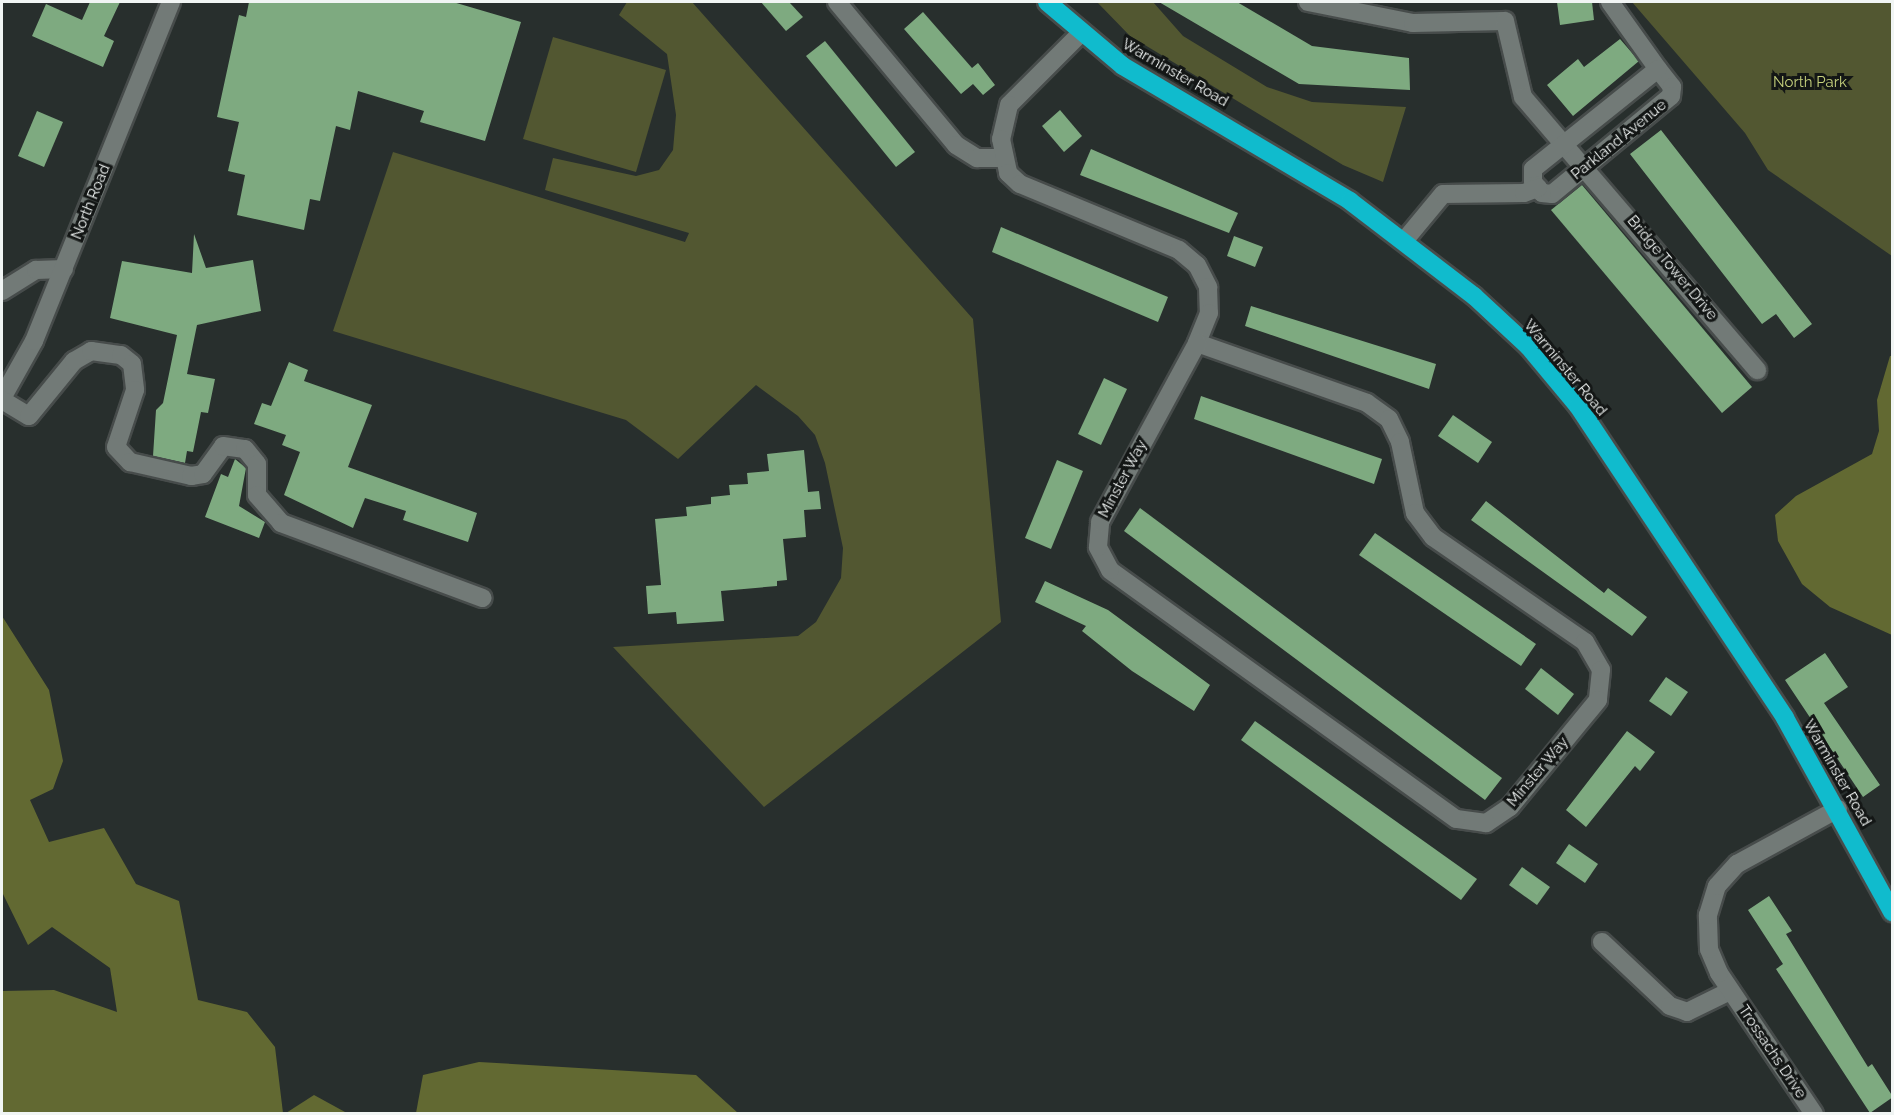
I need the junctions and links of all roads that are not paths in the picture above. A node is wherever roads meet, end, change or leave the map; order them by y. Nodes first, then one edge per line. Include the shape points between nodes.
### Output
1 (171, 2) edge
2 (837, 2) edge
3 (1047, 2) edge
4 (1308, 2) edge
5 (1610, 2) edge
6 (1080, 34) junction
7 (1658, 69) junction
8 (1566, 145) junction
9 (1002, 158) junction
10 (1586, 167) junction
11 (1538, 188) junction
12 (1404, 241) junction
13 (64, 269) junction
14 (2, 291) edge
15 (1197, 342) junction
16 (1757, 370) dead end
17 (2, 399) edge
18 (483, 598) dead end
19 (1838, 809) junction
20 (1893, 912) edge
21 (1602, 942) dead end
22 (1730, 991) junction
23 (1814, 1113) edge

1 - 13 street, North Road
2 - 9 street via 956,145 977,158
3 - 6 highway, Warminster Road
4 - 8 street, Bridge Tower Drive via 1413,22 1505,21 1518,88
5 - 7 street
6 - 9 street via 1009,105
6 - 12 highway, Warminster Road via 1123,66 1350,201
7 - 8 street, Parkland Avenue
7 - 10 street, Parkland Avenue via 1672,87 1671,96
8 - 10 street, Bridge Tower Drive
8 - 11 street, Parkland Avenue via 1533,169
9 - 15 street, Minster Way via 1020,184 1179,250 1197,265 1208,287 1209,313
10 - 11 street, Parkland Avenue via 1552,194
10 - 16 street, Bridge Tower Drive
11 - 12 street, Parkland Avenue via 1524,194 1443,194
12 - 19 highway, Warminster Road via 1489,310 1578,406 1785,718
13 - 14 street via 36,270
13 - 17 street, North Road via 34,341
15 - 15 street, Minster Way via 1366,404 1389,419 1401,442 1415,513 1433,537 1585,642 1601,670 1598,700 1510,807 1486,823 1456,819 1110,570 1098,547 1100,522
17 - 18 street via 29,416 74,361 91,351 121,355 132,364 135,390 116,447 130,462 191,476 203,474 224,447 244,449 257,464 257,495 281,522
19 - 20 highway, Warminster Road
19 - 22 street, Trossachs Drive via 1737,864 1717,886 1708,915 1709,949
21 - 22 street, Trossachs Drive via 1670,1006 1688,1011
22 - 23 street, Trossachs Drive

